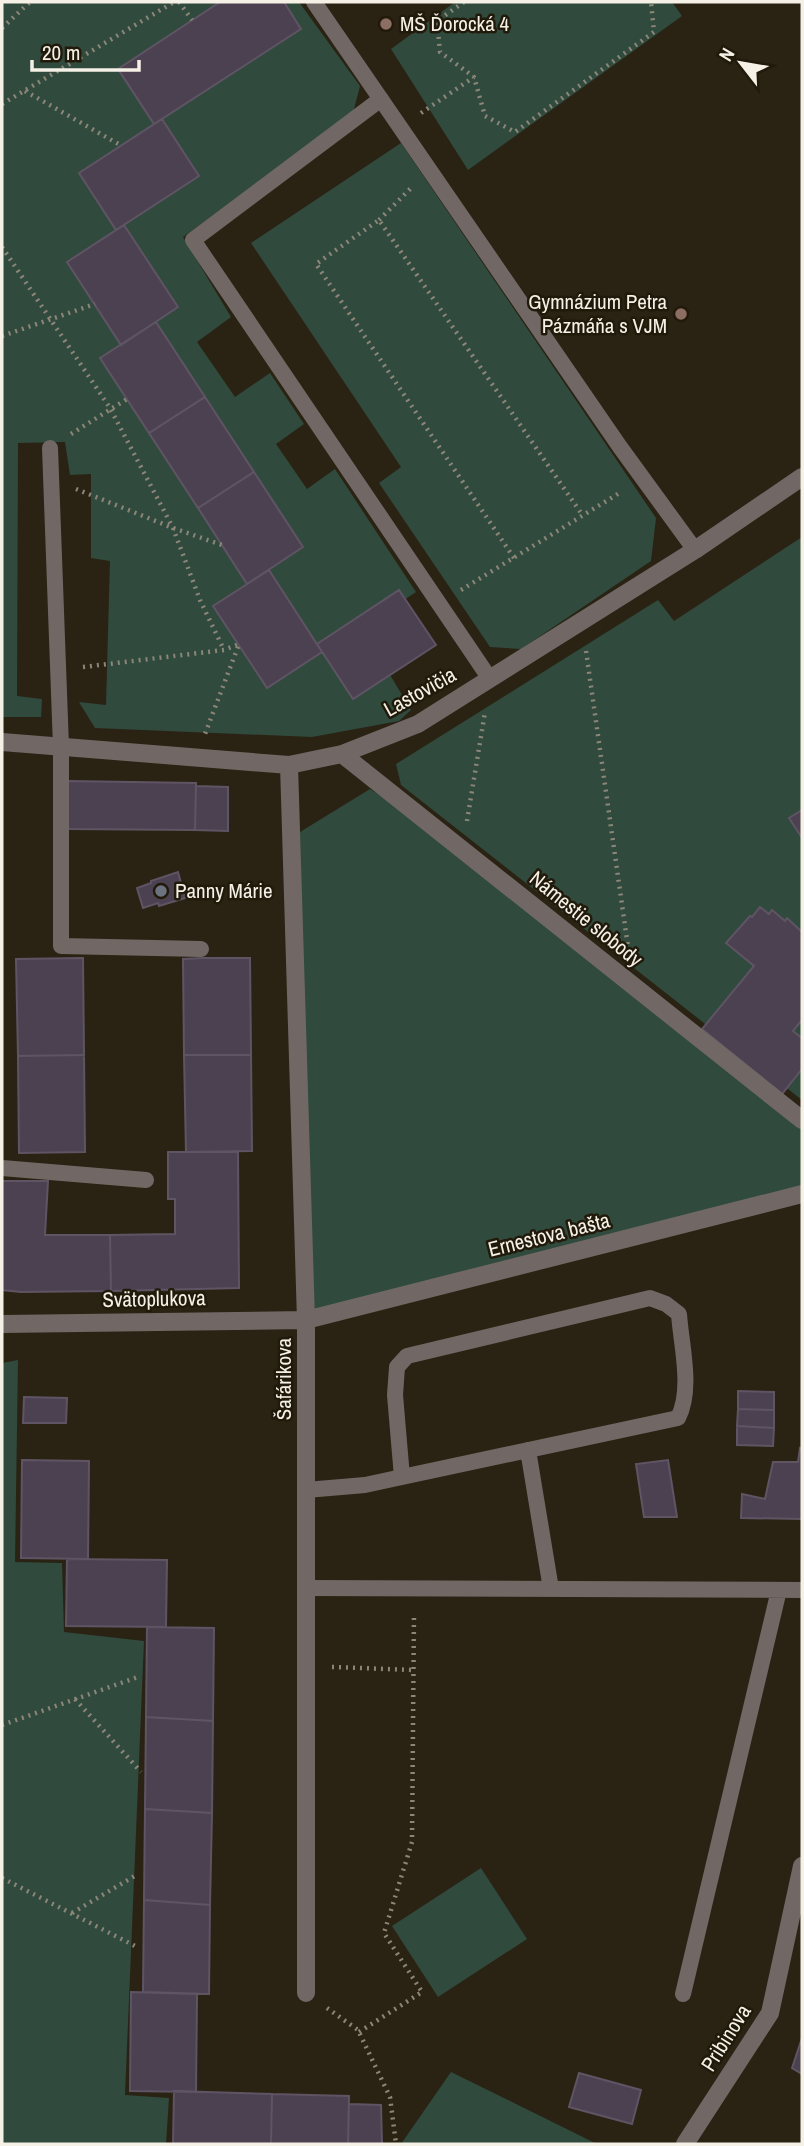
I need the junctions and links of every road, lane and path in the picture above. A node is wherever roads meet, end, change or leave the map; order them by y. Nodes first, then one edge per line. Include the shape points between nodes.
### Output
1 (30, 2) edge
2 (176, 2) edge
3 (314, 2) edge
4 (464, 2) edge
5 (651, 2) edge
6 (192, 20) dead end
7 (2, 28) edge
8 (474, 77) junction
9 (24, 91) junction
10 (381, 99) junction
11 (2, 104) edge
12 (400, 127) junction
13 (122, 146) dead end
14 (431, 171) junction
15 (379, 220) junction
16 (2, 247) edge
17 (95, 304) dead end
18 (50, 318) junction
19 (2, 336) edge
20 (127, 399) dead end
21 (110, 408) junction
22 (50, 448) joint
23 (802, 477) edge
24 (50, 478) junction
25 (621, 492) dead end
26 (583, 516) junction
27 (173, 528) junction
28 (222, 545) dead end
29 (695, 550) junction
30 (514, 558) junction
31 (440, 604) junction
32 (582, 621) junction
33 (224, 650) junction
34 (58, 670) junction
35 (490, 678) junction
36 (2, 742) edge
37 (61, 747) junction
38 (342, 754) junction
39 (195, 758) junction
40 (289, 765) junction
41 (463, 849) junction
42 (201, 949) dead end
43 (634, 986) junction
44 (802, 1120) edge
45 (2, 1168) edge
46 (146, 1180) dead end
47 (802, 1194) edge
48 (306, 1320) junction
49 (2, 1324) edge
50 (527, 1450) junction
51 (402, 1477) junction
52 (306, 1490) junction
53 (306, 1588) junction
54 (551, 1589) junction
55 (779, 1590) junction
56 (802, 1590) edge
57 (414, 1645) dead end
58 (306, 1666) junction
59 (413, 1670) junction
60 (138, 1677) dead end
61 (75, 1699) junction
62 (2, 1725) edge
63 (141, 1772) dead end
64 (802, 1866) edge
65 (138, 1874) dead end
66 (2, 1878) edge
67 (71, 1914) junction
68 (139, 1948) dead end
69 (306, 1993) joint
70 (683, 1994) dead end
71 (359, 2032) junction
72 (396, 2144) edge
73 (685, 2144) edge

1 - 7 path
2 - 6 path
2 - 9 path
3 - 10 lane
4 - 8 path via 437,21 440,52
5 - 8 path via 654,32 515,132 485,116
8 - 12 path
9 - 11 path
9 - 13 path
10 - 12 lane
10 - 31 lane via 193,240
12 - 14 lane
14 - 15 path
14 - 29 lane
15 - 26 path
15 - 30 path via 316,264
16 - 18 path
17 - 18 path
18 - 19 path
18 - 21 path
20 - 21 path
21 - 22 path
21 - 27 path
22 - 24 lane
23 - 29 street, Lastovičia
24 - 27 path
24 - 34 lane
25 - 26 path
26 - 30 path
27 - 28 path
27 - 33 path
29 - 32 street, Lastovičia
30 - 31 path
31 - 35 lane
32 - 35 street, Lastovičia
32 - 43 path
33 - 34 path
33 - 39 path via 239,645
34 - 37 lane
35 - 38 street, Lastovičia via 418,724
35 - 41 path
36 - 37 street, Lastovičia
37 - 39 street, Lastovičia
37 - 42 lane via 61,946
38 - 40 street, Lastovičia
38 - 41 street, Námestie slobody
39 - 40 street, Lastovičia
40 - 48 street, Šafárikova
41 - 43 street, Námestie slobody
43 - 44 street, Námestie slobody
45 - 46 lane
47 - 48 street, Ernestova bašta
48 - 49 street, Svätoplukova
48 - 52 street, Šafárikova
50 - 51 lane
50 - 51 lane via 678,1418 685,1383 679,1314 650,1298 407,1356 397,1367 395,1395
50 - 54 lane
51 - 52 lane
52 - 53 street, Šafárikova
53 - 54 lane
53 - 58 street, Šafárikova
54 - 55 lane
55 - 56 lane
55 - 70 lane
57 - 59 path
58 - 59 path
58 - 69 street, Šafárikova
59 - 71 path via 412,1842 384,1933 422,1992
60 - 61 path
61 - 62 path
61 - 63 path
64 - 73 street, Pribinova via 770,2013
65 - 67 path
66 - 67 path
67 - 68 path
69 - 71 path
71 - 72 path via 390,2097

